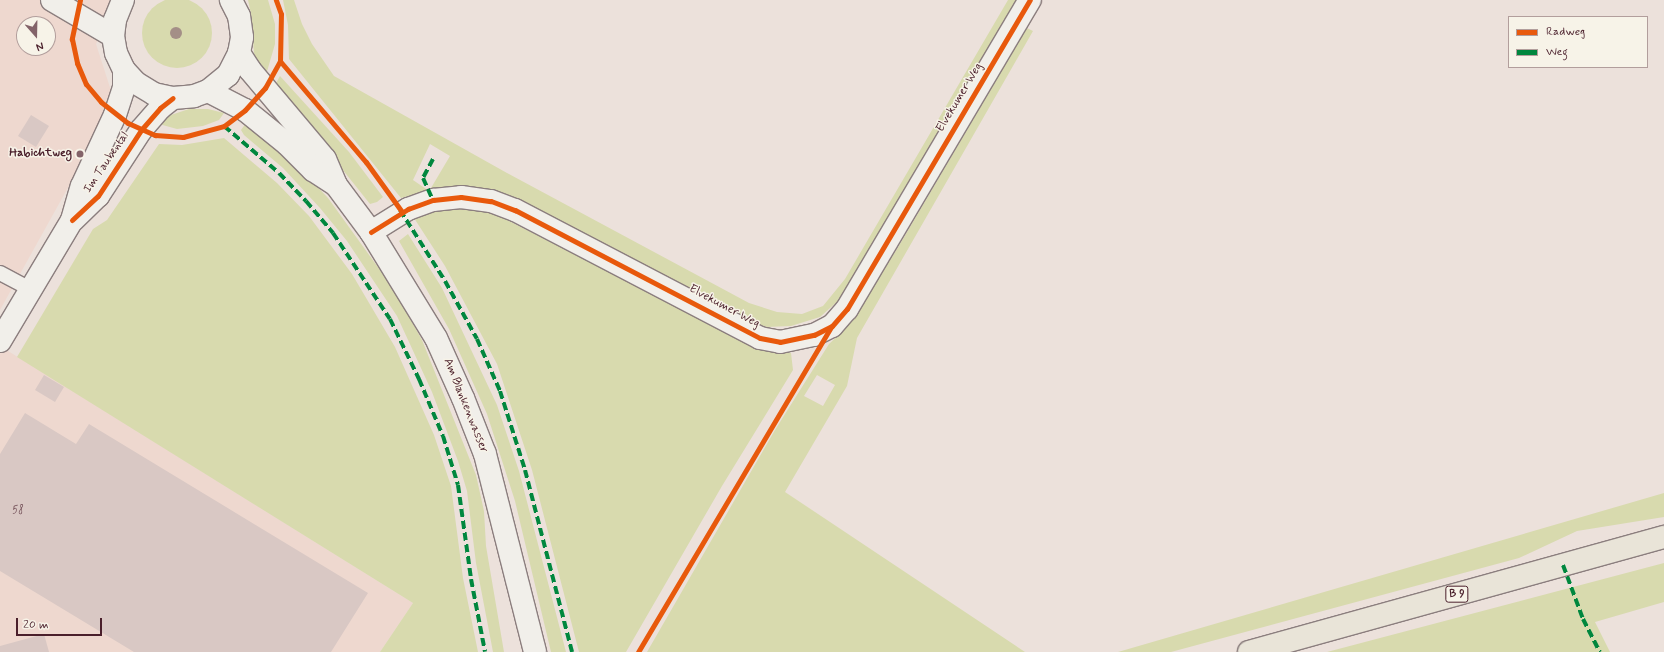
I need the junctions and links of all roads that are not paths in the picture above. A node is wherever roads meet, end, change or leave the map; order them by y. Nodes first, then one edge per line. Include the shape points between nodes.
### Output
1 (52, 0) edge
2 (123, 0) edge
3 (231, 0) edge
4 (1030, 0) edge
5 (113, 36) junction
6 (238, 54) junction
7 (124, 70) junction
8 (208, 90) junction
9 (173, 98) junction
10 (336, 185) junction
11 (72, 220) junction
12 (371, 232) junction
13 (0, 273) edge
14 (32, 290) junction
15 (0, 341) edge
16 (1664, 537) edge
17 (535, 652) edge
18 (1250, 652) edge

1 - 5 street
2 - 5 street via 115,20
3 - 6 street via 239,16 242,36
4 - 12 street, Elvekumer Weg via 847,309 832,326 814,336 780,342 760,338 515,210 491,201 461,197 433,200 408,209
5 - 7 street via 116,53
6 - 8 street via 228,75
6 - 10 street, Am Blankenwasser via 325,159
7 - 9 street via 136,83 154,94
7 - 11 street, Im Taubental via 124,88 116,115 82,186
8 - 9 street via 194,96
8 - 10 street, Am Blankenwasser via 245,110 287,144 313,170
9 - 11 street, Im Taubental via 160,108 141,130 98,196
10 - 12 street, Am Blankenwasser
11 - 14 street, Im Taubental
12 - 17 street, Am Blankenwasser via 420,310 463,398 485,454
13 - 14 lane
14 - 15 street, Im Taubental
16 - 18 main road, B 9

